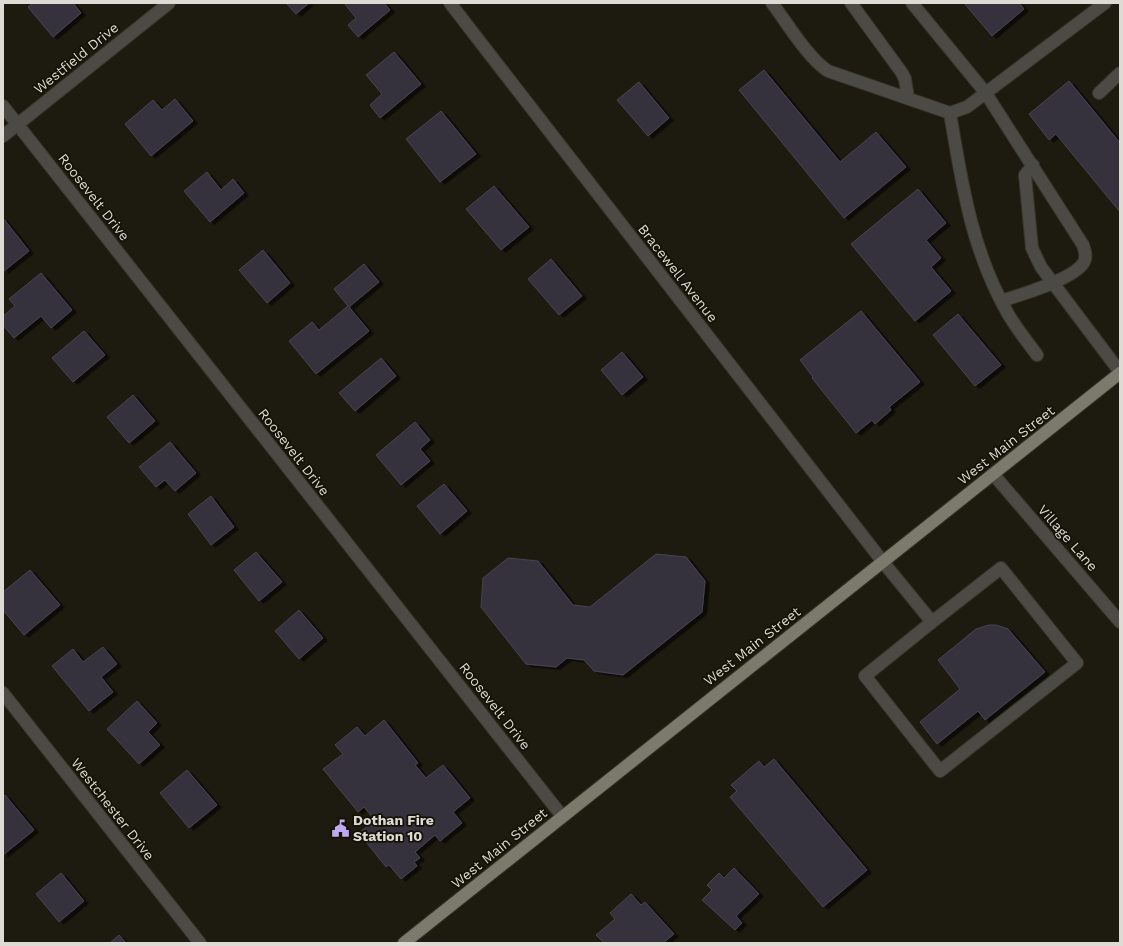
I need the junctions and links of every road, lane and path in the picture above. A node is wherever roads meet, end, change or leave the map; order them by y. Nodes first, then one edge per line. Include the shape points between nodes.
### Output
1 (169, 3) edge
2 (450, 3) edge
3 (772, 3) edge
4 (851, 3) edge
5 (912, 3) edge
6 (1105, 3) edge
7 (1120, 73) edge
8 (985, 92) junction
9 (1098, 93) dead end
10 (908, 98) junction
11 (3, 106) edge
12 (950, 113) junction
13 (17, 124) junction
14 (3, 136) edge
15 (1033, 165) junction
16 (1052, 283) junction
17 (1001, 301) junction
18 (1037, 355) dead end
19 (1120, 372) edge
20 (993, 474) junction
21 (882, 562) junction
22 (932, 622) junction
23 (1120, 622) edge
24 (3, 693) edge
25 (562, 816) junction
26 (200, 943) edge
27 (404, 943) edge

1 - 13 street, Westfield Drive
2 - 21 street, Bracewell Avenue
3 - 10 street via 820,66
4 - 10 street via 902,73
5 - 8 street
6 - 8 street
7 - 9 street
8 - 12 street via 967,107
8 - 15 street
10 - 12 street
11 - 13 street, Roosevelt Drive
12 - 17 street via 965,203 980,255
13 - 14 street, Westfield Drive
13 - 25 street, Roosevelt Drive
15 - 16 street via 1025,175 1032,248
15 - 16 street via 1083,245 1086,254 1085,262 1079,269
16 - 17 street
16 - 19 street
17 - 18 street via 1007,314
19 - 20 main road, West Main Street
20 - 21 main road, West Main Street
20 - 23 street, Village Lane
21 - 22 street, Bracewell Avenue
21 - 25 main road, West Main Street
22 - 22 street via 865,676 940,771 1076,663 1001,568
24 - 26 street, Westchester Drive
25 - 27 main road, West Main Street

